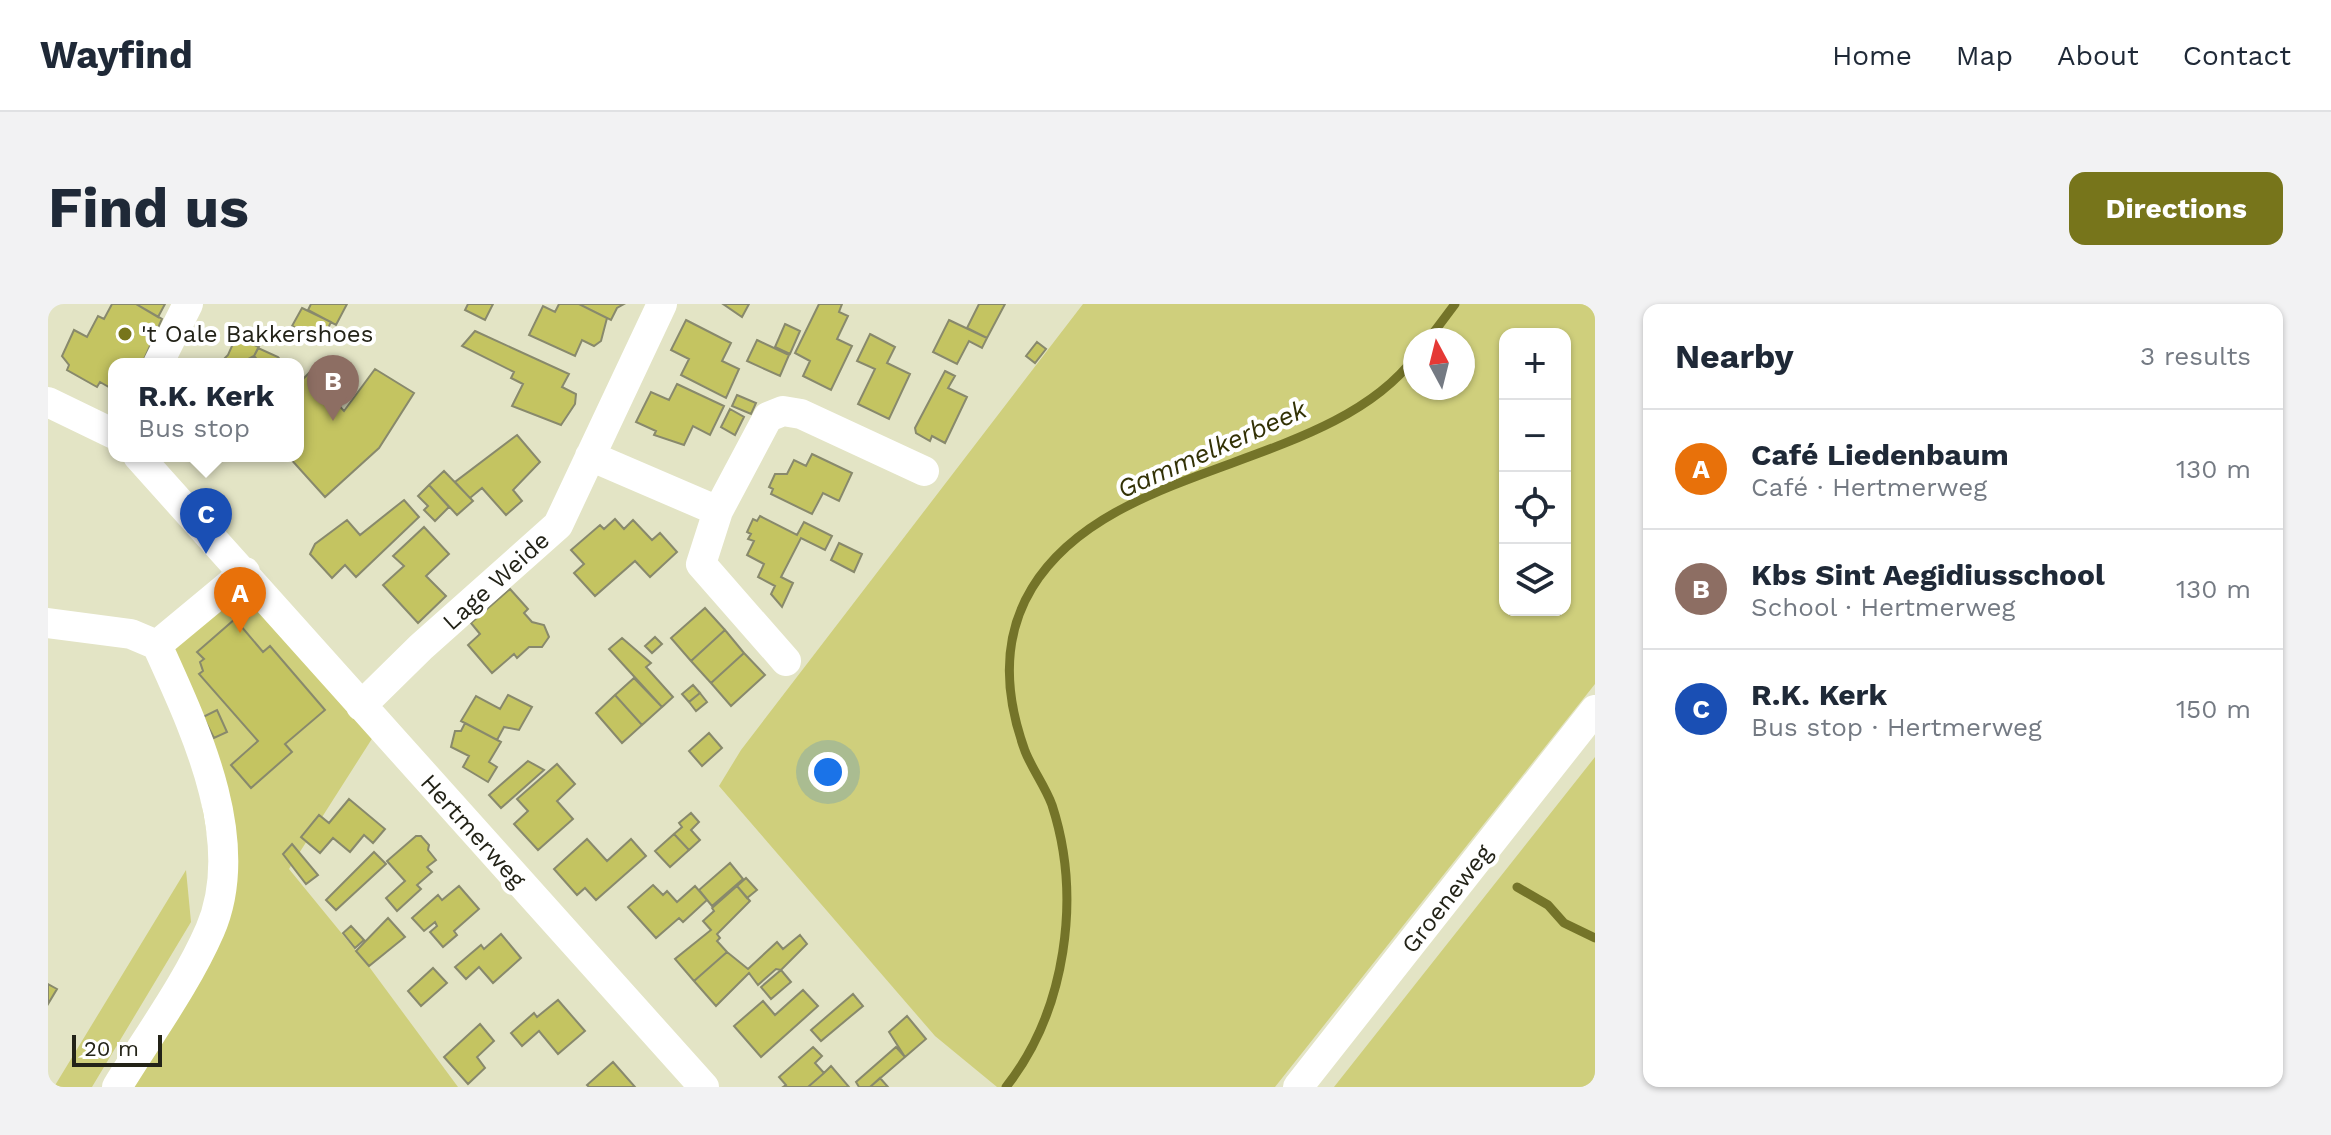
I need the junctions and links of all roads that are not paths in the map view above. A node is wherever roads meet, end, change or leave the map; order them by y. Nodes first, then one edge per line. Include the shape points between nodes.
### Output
1 (188, 304) edge
2 (662, 304) edge
3 (161, 358) edge
4 (48, 402) edge
5 (108, 431) edge
6 (590, 456) junction
7 (144, 462) edge
8 (924, 471) dead end
9 (718, 511) junction
10 (245, 572) junction
11 (48, 623) edge
12 (157, 645) junction
13 (786, 661) dead end
14 (361, 706) junction
15 (1595, 710) edge
16 (117, 1087) edge
17 (704, 1087) edge
18 (1298, 1087) edge

1 - 3 street
2 - 6 street, Lage Weide
4 - 5 street
6 - 9 street
6 - 14 street, Lage Weide via 558,525
7 - 10 street, Hertmerweg
8 - 9 street via 801,414 783,411 768,417
9 - 13 street via 701,564
10 - 12 street
10 - 14 street, Hertmerweg
11 - 12 street via 131,634
12 - 16 street via 204,750 224,867 212,927
14 - 17 street, Hertmerweg
15 - 18 street, Groeneweg

